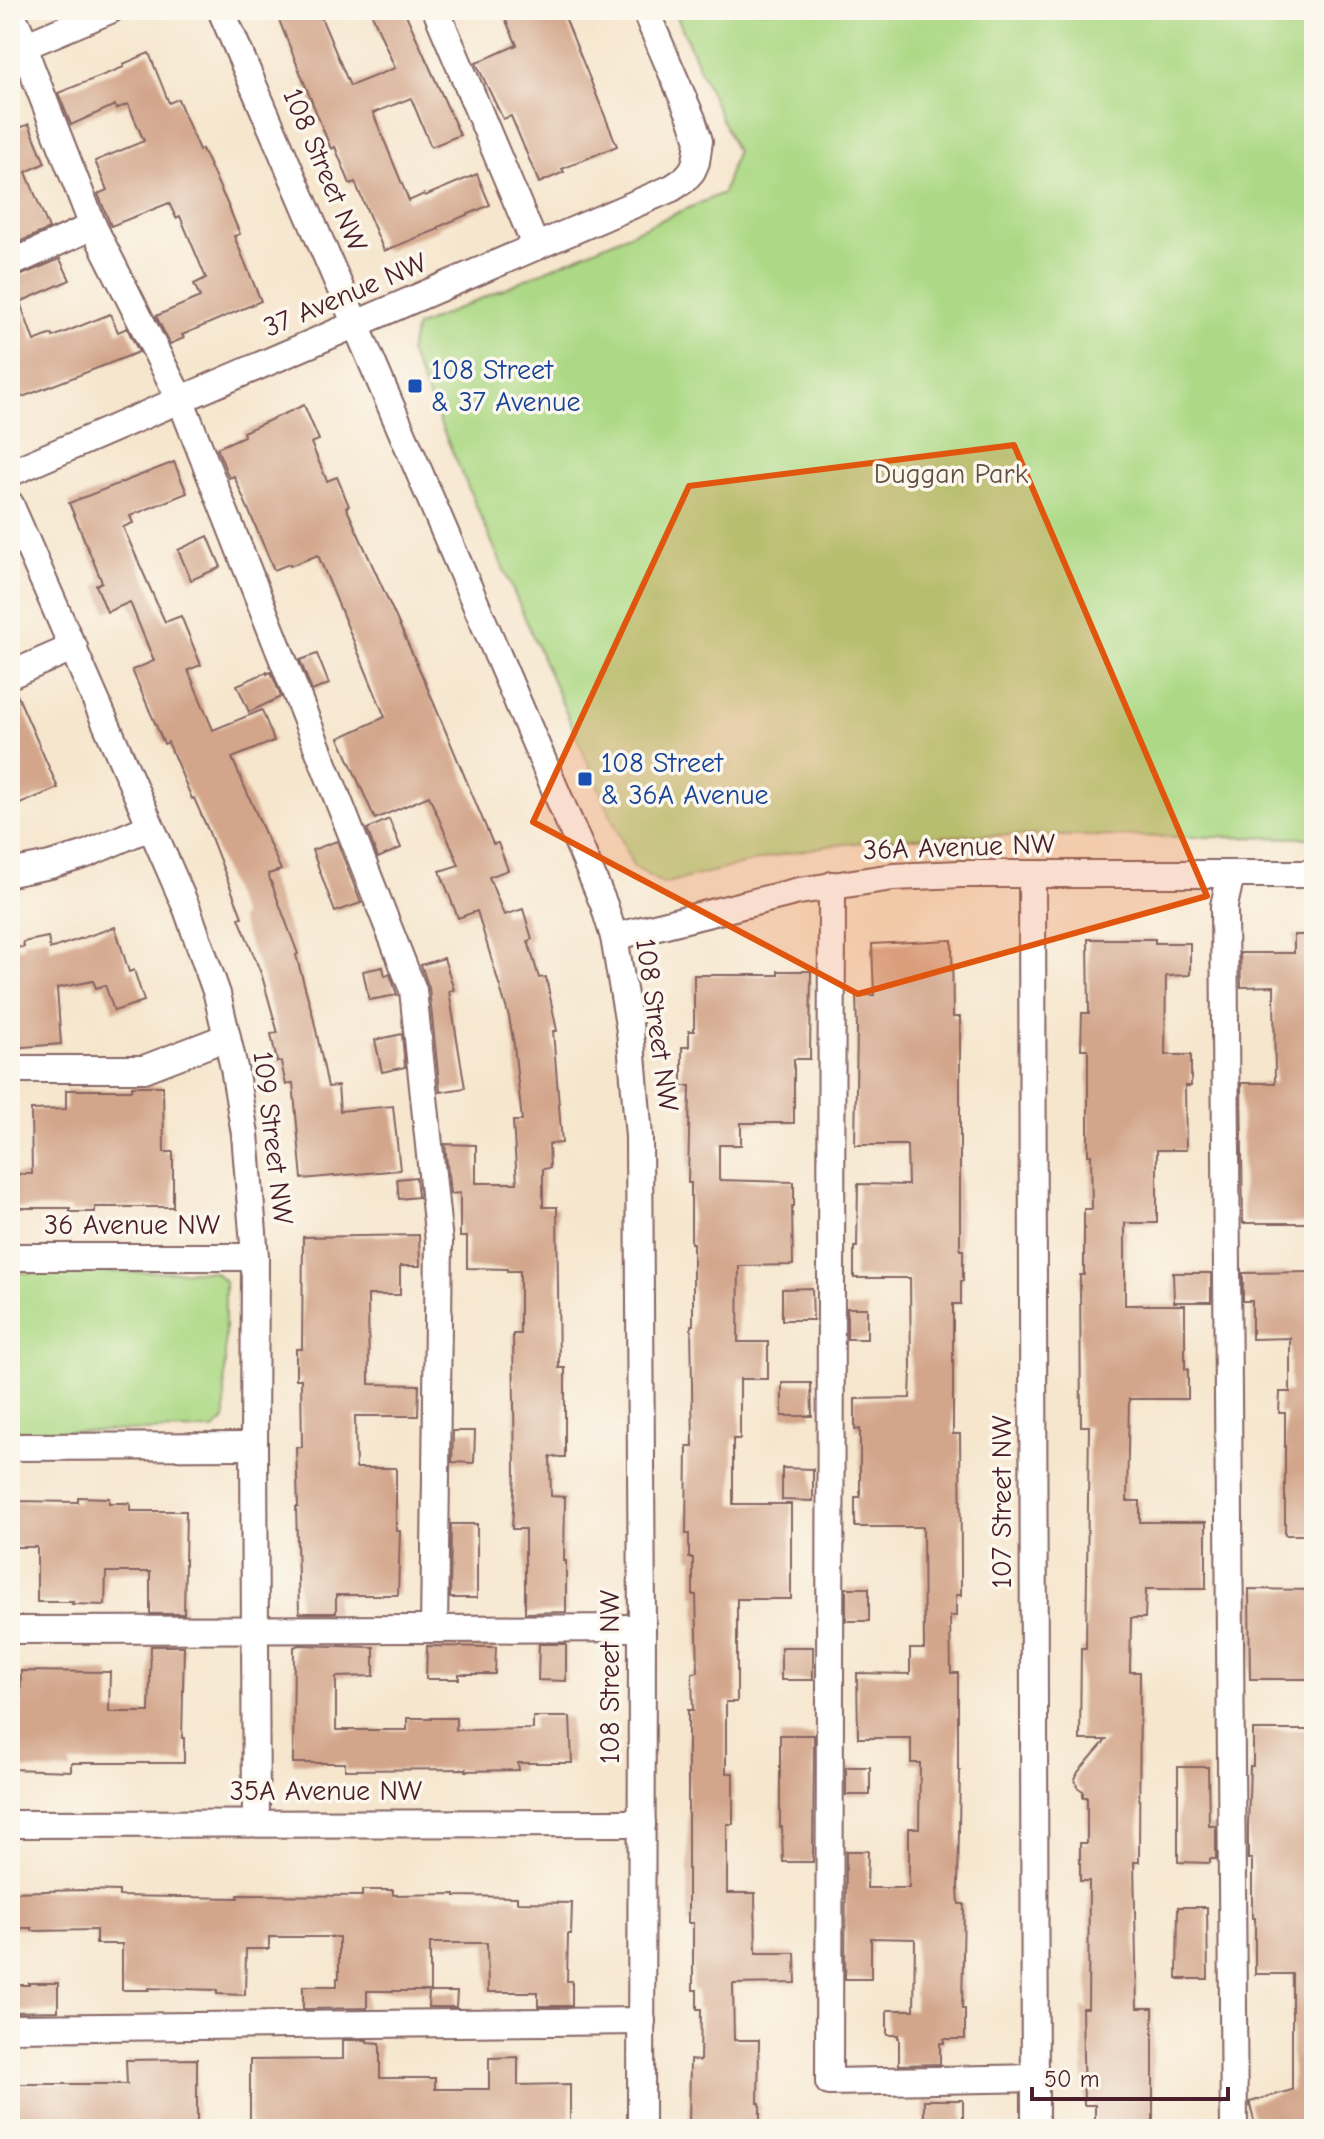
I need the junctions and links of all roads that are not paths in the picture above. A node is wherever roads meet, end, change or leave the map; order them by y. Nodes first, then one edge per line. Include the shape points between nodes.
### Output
1 (10, 10) edge
2 (110, 10) edge
3 (221, 10) edge
4 (436, 10) edge
5 (645, 10) edge
6 (18, 49) edge
7 (93, 226) junction
8 (536, 247) junction
9 (10, 264) edge
10 (357, 324) junction
11 (181, 401) junction
12 (10, 473) edge
13 (10, 504) edge
14 (74, 647) junction
15 (10, 675) edge
16 (149, 827) junction
17 (10, 873) edge
18 (1032, 874) junction
19 (1231, 874) junction
20 (1314, 874) edge
21 (832, 885) junction
22 (614, 937) junction
23 (227, 1037) junction
24 (10, 1069) edge
25 (10, 1257) edge
26 (255, 1257) junction
27 (254, 1446) junction
28 (10, 1447) edge
29 (642, 1628) junction
30 (255, 1629) junction
31 (434, 1629) junction
32 (10, 1630) edge
33 (256, 1823) junction
34 (642, 1823) junction
35 (10, 1824) edge
36 (642, 2021) junction
37 (10, 2028) edge
38 (1035, 2078) junction
39 (641, 2129) edge
40 (1035, 2129) edge
41 (1234, 2129) edge

1 - 6 street
2 - 6 street
3 - 10 street, 108 Street NW
4 - 8 street
5 - 8 street, 37 Avenue NW via 696,130 696,162 672,188
6 - 7 street via 29,62
7 - 9 street
7 - 11 street
8 - 10 street, 37 Avenue NW
10 - 11 street, 37 Avenue NW
10 - 22 street, 108 Street NW
11 - 12 street, 37 Avenue NW
11 - 31 street via 413,990 439,1242
13 - 14 street, 109 Street NW
14 - 15 street
14 - 16 street, 109 Street NW
16 - 17 street via 84,855
16 - 23 street, 109 Street NW via 187,909
18 - 19 street, 36A Avenue NW
18 - 21 street, 36A Avenue NW via 893,877
18 - 38 street, 107 Street NW
19 - 20 street, 36A Avenue NW
19 - 41 street via 1224,906
21 - 22 street, 36A Avenue NW
21 - 38 street via 829,2082
22 - 29 street, 108 Street NW via 630,1031 639,1137
23 - 24 street via 144,1069
23 - 26 street, 109 Street NW via 245,1134
25 - 26 street, 36 Avenue NW
26 - 27 street, 109 Street NW
27 - 28 street
27 - 30 street, 109 Street NW
29 - 31 street
29 - 34 street, 108 Street NW
30 - 31 street
30 - 32 street
30 - 33 street, 109 Street NW
33 - 34 street, 35A Avenue NW
33 - 35 street, 35A Avenue NW
34 - 36 street, 108 Street NW
36 - 37 street
36 - 39 street, 108 Street NW
38 - 40 street, 107 Street NW

